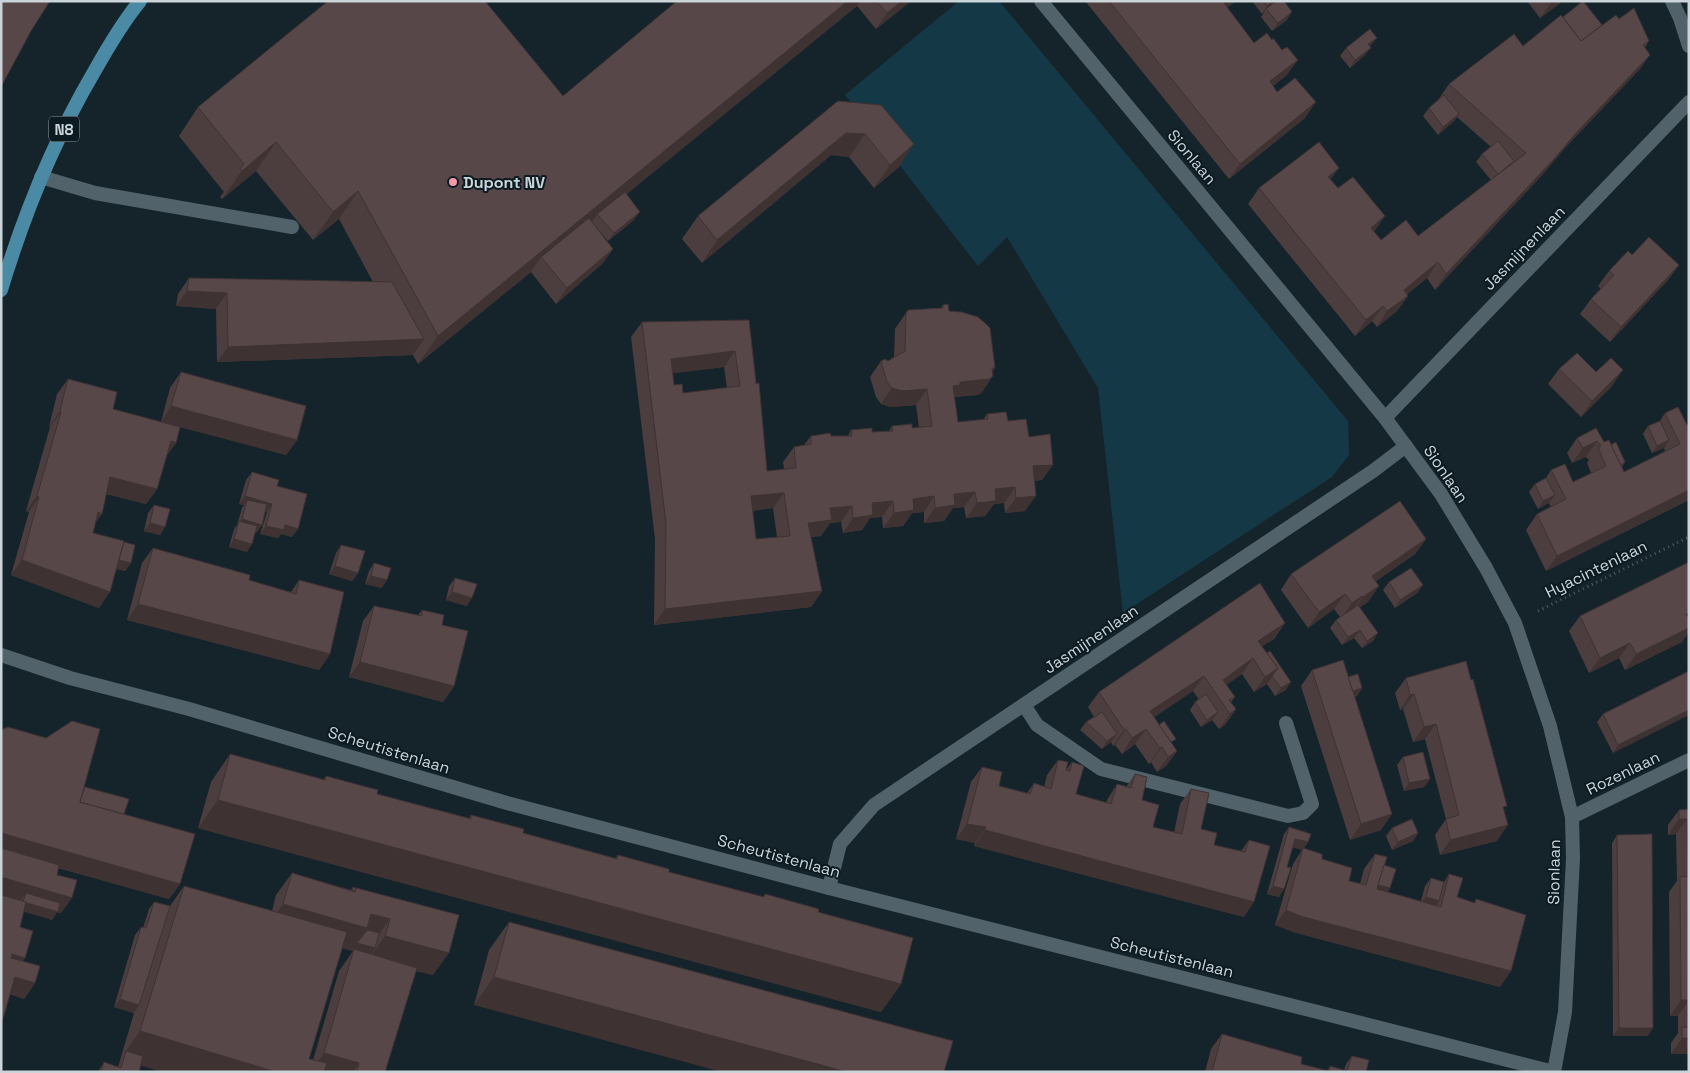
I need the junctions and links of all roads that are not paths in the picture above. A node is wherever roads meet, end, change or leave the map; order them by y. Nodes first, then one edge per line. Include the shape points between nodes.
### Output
1 (140, 1) edge
2 (1041, 1) edge
3 (1672, 1) edge
4 (1689, 46) edge
5 (1689, 102) edge
6 (41, 177) junction
7 (292, 226) dead end
8 (1, 290) edge
9 (1385, 418) junction
10 (1406, 446) junction
11 (1, 655) edge
12 (1024, 705) junction
13 (1286, 723) dead end
14 (1689, 760) edge
15 (1572, 817) junction
16 (830, 888) junction
17 (1554, 1072) edge

1 - 6 main road, N8 via 122,23 78,99
2 - 9 street, Sionlaan
3 - 4 street
5 - 9 street, Jasmijnenlaan
6 - 7 street via 95,193
6 - 8 main road, N8
9 - 10 street, Sionlaan
10 - 12 street, Jasmijnenlaan
10 - 15 street, Sionlaan via 1441,494 1515,623 1550,726
11 - 16 street, Scheutistenlaan via 70,678 189,709 507,803
12 - 13 street via 1037,725 1102,769 1288,816 1303,813 1312,804
12 - 16 street, Jasmijnenlaan via 874,805 840,844
14 - 15 street, Rozenlaan
15 - 17 street, Sionlaan via 1573,859 1565,1012
16 - 17 street, Scheutistenlaan

